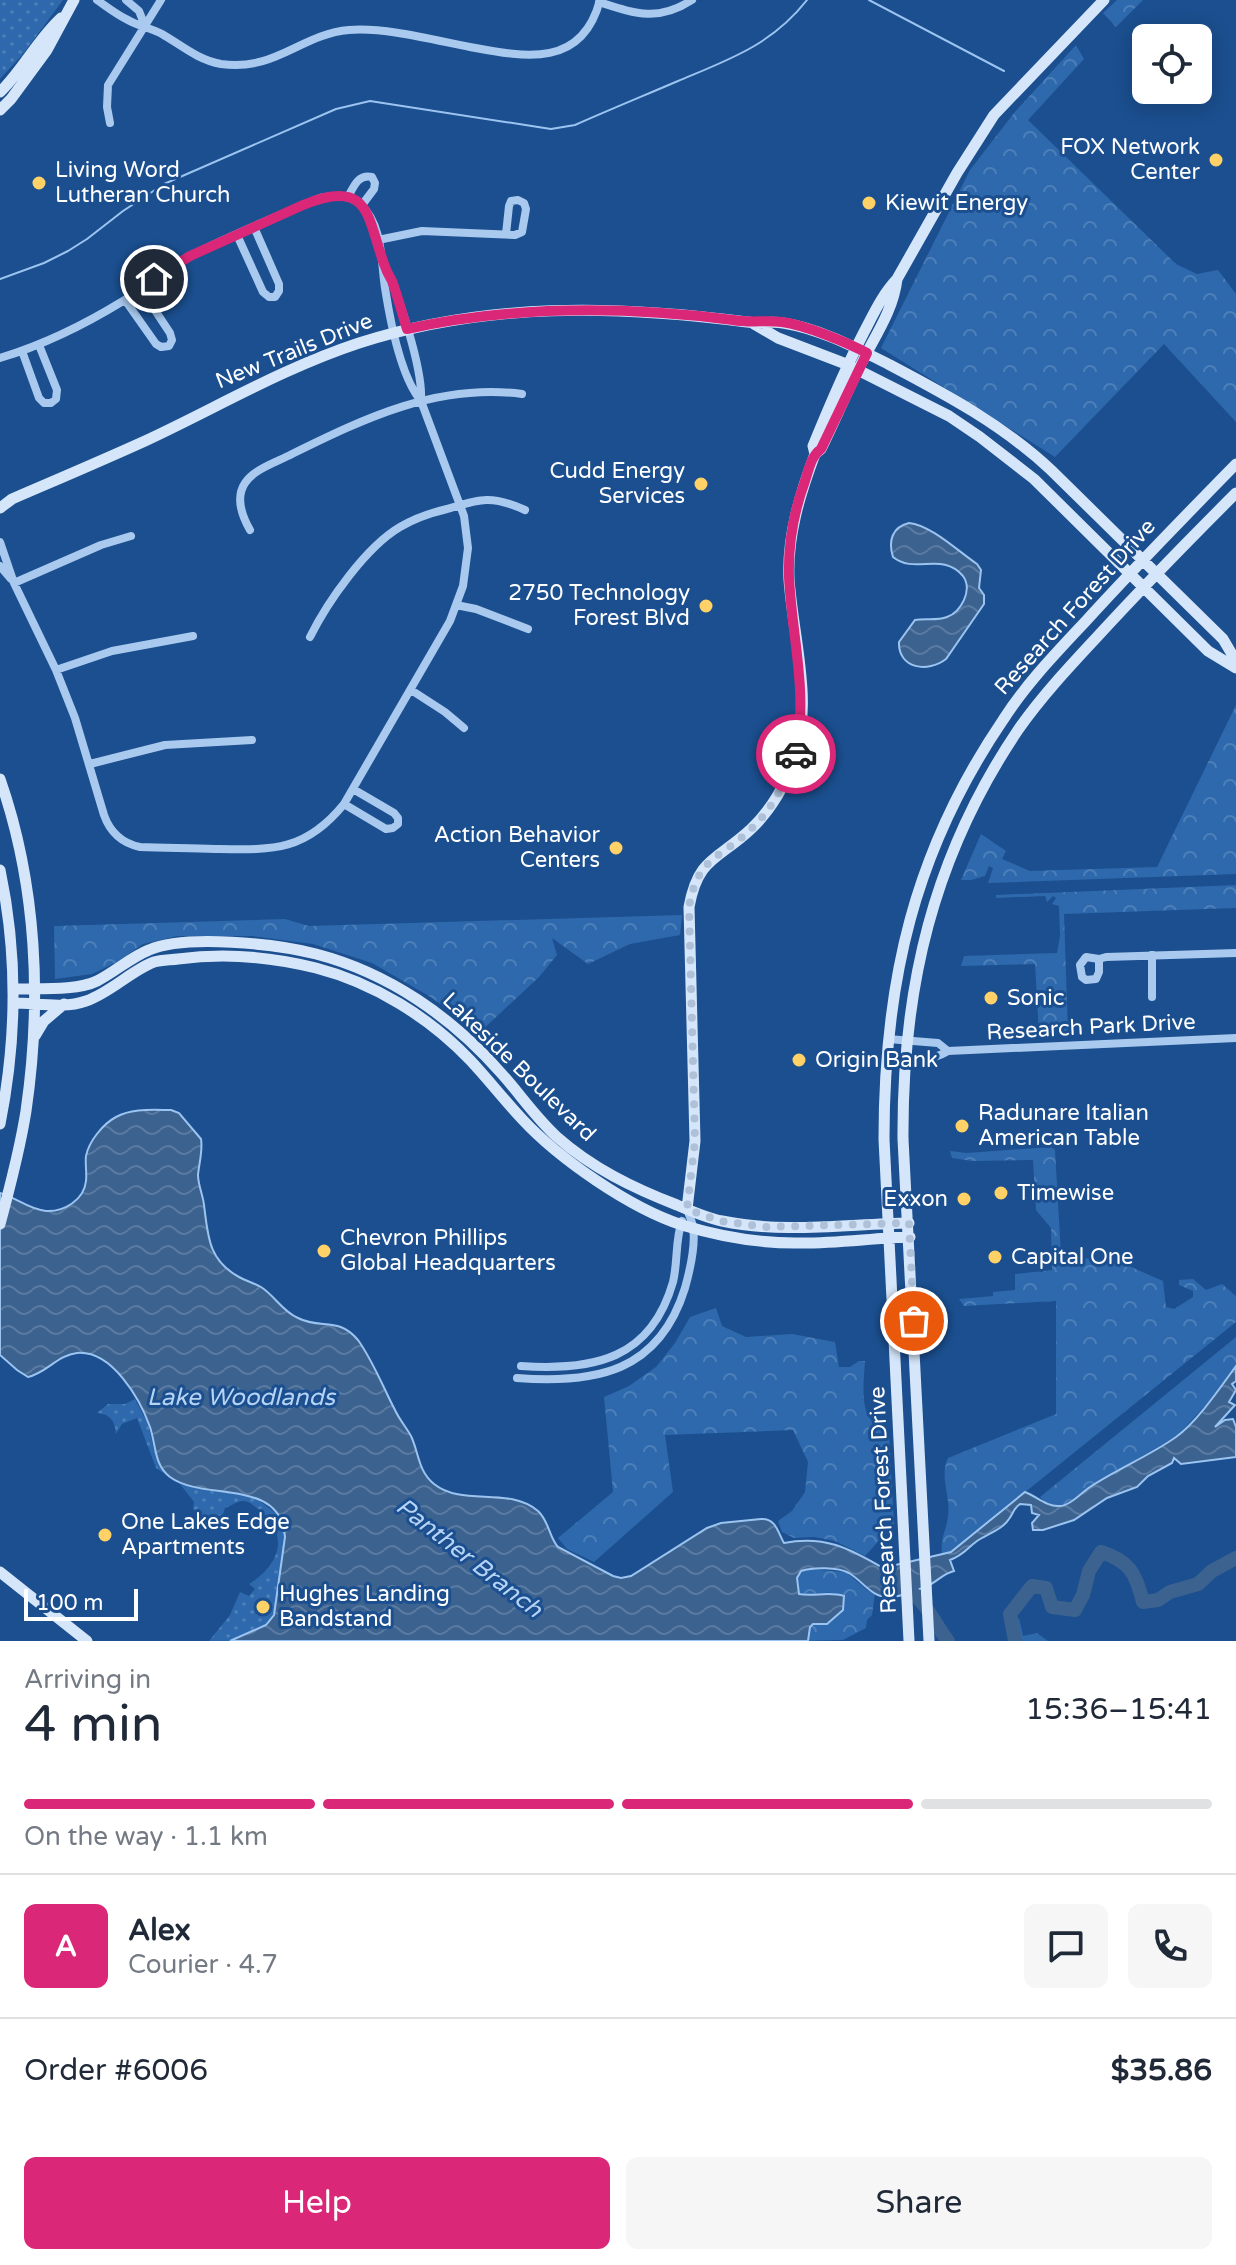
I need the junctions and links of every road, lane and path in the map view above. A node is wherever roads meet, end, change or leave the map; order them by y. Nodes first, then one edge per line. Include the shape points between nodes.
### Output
1 (74, 0) edge
2 (97, 0) edge
3 (126, 0) edge
4 (161, 0) edge
5 (692, 0) edge
6 (1104, 0) edge
7 (600, 1) edge
8 (65, 15) junction
9 (145, 26) junction
10 (0, 92) edge
11 (0, 110) edge
12 (110, 123) dead end
13 (348, 197) junction
14 (362, 205) junction
15 (254, 227) junction
16 (506, 234) dead end
17 (237, 235) junction
18 (378, 240) junction
19 (384, 265) junction
20 (141, 289) junction
21 (125, 300) junction
22 (753, 323) junction
23 (407, 329) junction
24 (393, 333) junction
25 (39, 345) junction
26 (861, 350) junction
27 (22, 351) junction
28 (0, 358) edge
29 (852, 367) junction
30 (522, 394) dead end
31 (421, 401) junction
32 (1022, 444) junction
33 (1003, 455) junction
34 (1014, 464) junction
35 (1236, 464) edge
36 (1236, 493) edge
37 (6, 500) edge
38 (461, 505) junction
39 (0, 508) edge
40 (525, 510) dead end
41 (250, 530) dead end
42 (131, 536) dead end
43 (0, 542) edge
44 (1142, 559) junction
45 (0, 566) edge
46 (1130, 573) junction
47 (1156, 573) junction
48 (14, 583) junction
49 (1144, 587) junction
50 (456, 605) junction
51 (528, 629) dead end
52 (193, 636) dead end
53 (310, 637) dead end
54 (1236, 661) edge
55 (1236, 668) edge
56 (56, 670) junction
57 (411, 690) junction
58 (464, 728) dead end
59 (252, 740) dead end
60 (90, 764) junction
61 (0, 779) edge
62 (353, 789) junction
63 (344, 804) junction
64 (0, 870) edge
65 (194, 943) junction
66 (270, 945) junction
67 (1236, 953) edge
68 (1152, 955) junction
69 (193, 957) junction
70 (1099, 959) dead end
71 (267, 960) junction
72 (35, 988) junction
73 (14, 989) junction
74 (1152, 997) dead end
75 (14, 1003) junction
76 (34, 1003) junction
77 (64, 1004) junction
78 (1236, 1038) edge
79 (888, 1039) junction
80 (33, 1040) junction
81 (906, 1041) junction
82 (948, 1051) junction
83 (887, 1054) junction
84 (474, 1055) junction
85 (905, 1059) junction
86 (0, 1124) edge
87 (584, 1166) junction
88 (687, 1209) junction
89 (889, 1223) junction
90 (909, 1223) junction
91 (0, 1224) edge
92 (680, 1224) junction
93 (693, 1228) junction
94 (890, 1237) junction
95 (910, 1237) junction
96 (521, 1366) dead end
97 (517, 1378) dead end
98 (0, 1572) edge
99 (87, 1641) edge
100 (909, 1641) edge
101 (929, 1641) edge

1 - 8 street
2 - 9 street
3 - 9 street via 139,11
4 - 9 street
5 - 7 street via 655,15
6 - 26 street via 986,126 897,279 887,315
7 - 9 street via 580,38 561,50 528,56 350,30 322,36 263,62 234,65 205,59
8 - 10 street
8 - 11 street via 47,50
9 - 12 street via 108,85
13 - 14 street
13 - 14 street via 359,178 372,177 374,189
13 - 15 street via 320,198
14 - 18 street
15 - 17 street
15 - 17 street via 279,284 275,297 263,292
16 - 18 street via 422,231
17 - 20 street via 190,256
18 - 19 street
19 - 23 street
19 - 24 street
20 - 21 street
20 - 21 street via 170,333 169,346 156,344
21 - 25 street
22 - 23 street, New Trails Drive via 572,310 519,311
22 - 26 street, New Trails Drive via 782,322
22 - 29 street, New Trails Drive
23 - 24 street, New Trails Drive
23 - 31 street
24 - 31 street
24 - 37 street, New Trails Drive via 262,382 144,441
25 - 27 street
25 - 27 street via 57,390 51,403 39,398
26 - 29 street
26 - 32 street, New Trails Drive via 958,400
27 - 28 street
29 - 33 street, New Trails Drive via 949,416
29 - 88 street via 815,454 789,553 802,712 796,754 780,791 754,827 707,863 693,885 689,907 695,1141
30 - 31 street via 481,391
31 - 38 street
31 - 41 street via 366,419 258,471 241,491 242,515
32 - 33 street
32 - 34 street
32 - 44 street, New Trails Drive
33 - 34 street, New Trails Drive
34 - 46 street, New Trails Drive
35 - 44 street, Research Forest Drive
36 - 47 street, Research Forest Drive
37 - 39 street, New Trails Drive
38 - 40 street via 499,500
38 - 50 street via 468,548
38 - 53 street via 420,516 389,534 322,612
42 - 48 street
43 - 48 street
44 - 46 street, Research Forest Drive
44 - 47 street, New Trails Drive
45 - 48 street
46 - 49 street, New Trails Drive
46 - 79 street, Research Forest Drive via 1004,717 949,810 912,908
47 - 49 street, Research Forest Drive
47 - 54 street, New Trails Drive via 1223,639
48 - 56 street
49 - 55 street, New Trails Drive via 1208,651
49 - 81 street, Research Forest Drive via 1019,729 966,818 925,935
50 - 51 street
50 - 57 street
52 - 56 street via 112,651
56 - 60 street
57 - 58 street
57 - 62 street
59 - 60 street via 165,745
60 - 63 street via 108,826 121,840 140,847 280,847 313,834
61 - 72 street via 26,884
62 - 63 street
62 - 63 street via 394,813 398,824 386,829
64 - 73 street
65 - 66 street, Lakeside Boulevard
65 - 69 street
65 - 72 street, Lakeside Boulevard via 149,950 81,987
66 - 71 street
66 - 84 street, Lakeside Boulevard via 345,962 385,979 423,1002
67 - 68 street
68 - 70 street
68 - 74 street
69 - 71 street, Lakeside Boulevard
69 - 77 street, Lakeside Boulevard via 154,962 83,1003
71 - 84 street, Lakeside Boulevard via 314,967 372,989
72 - 73 street, Lakeside Boulevard
72 - 76 street
73 - 75 street
75 - 76 street, Lakeside Boulevard
75 - 86 street
76 - 77 street, Lakeside Boulevard
76 - 80 street
77 - 80 street via 44,1021
78 - 82 street, Research Park Drive
79 - 81 street, Research Park Drive
79 - 83 street, Research Forest Drive
80 - 91 street via 26,1112
81 - 82 street, Research Park Drive via 938,1043
81 - 85 street, Research Forest Drive
82 - 85 street, Research Park Drive via 936,1058
83 - 85 street, Research Park Drive
83 - 89 street, Research Forest Drive via 884,1139
84 - 87 street, Lakeside Boulevard
85 - 90 street, Research Forest Drive
87 - 88 street, Lakeside Boulevard
87 - 92 street, Lakeside Boulevard via 636,1203
88 - 89 street, Lakeside Boulevard via 720,1221 765,1227
88 - 92 street
88 - 93 street
89 - 90 street, Lakeside Boulevard
89 - 94 street, Research Forest Drive
90 - 95 street, Research Forest Drive
92 - 93 street, Lakeside Boulevard
92 - 96 street via 668,1296 642,1339 598,1362
93 - 94 street, Lakeside Boulevard via 795,1243
93 - 97 street via 681,1297 650,1349 629,1364 594,1377
94 - 95 street, Lakeside Boulevard
94 - 100 street, Research Forest Drive
95 - 101 street, Research Forest Drive
98 - 99 street

